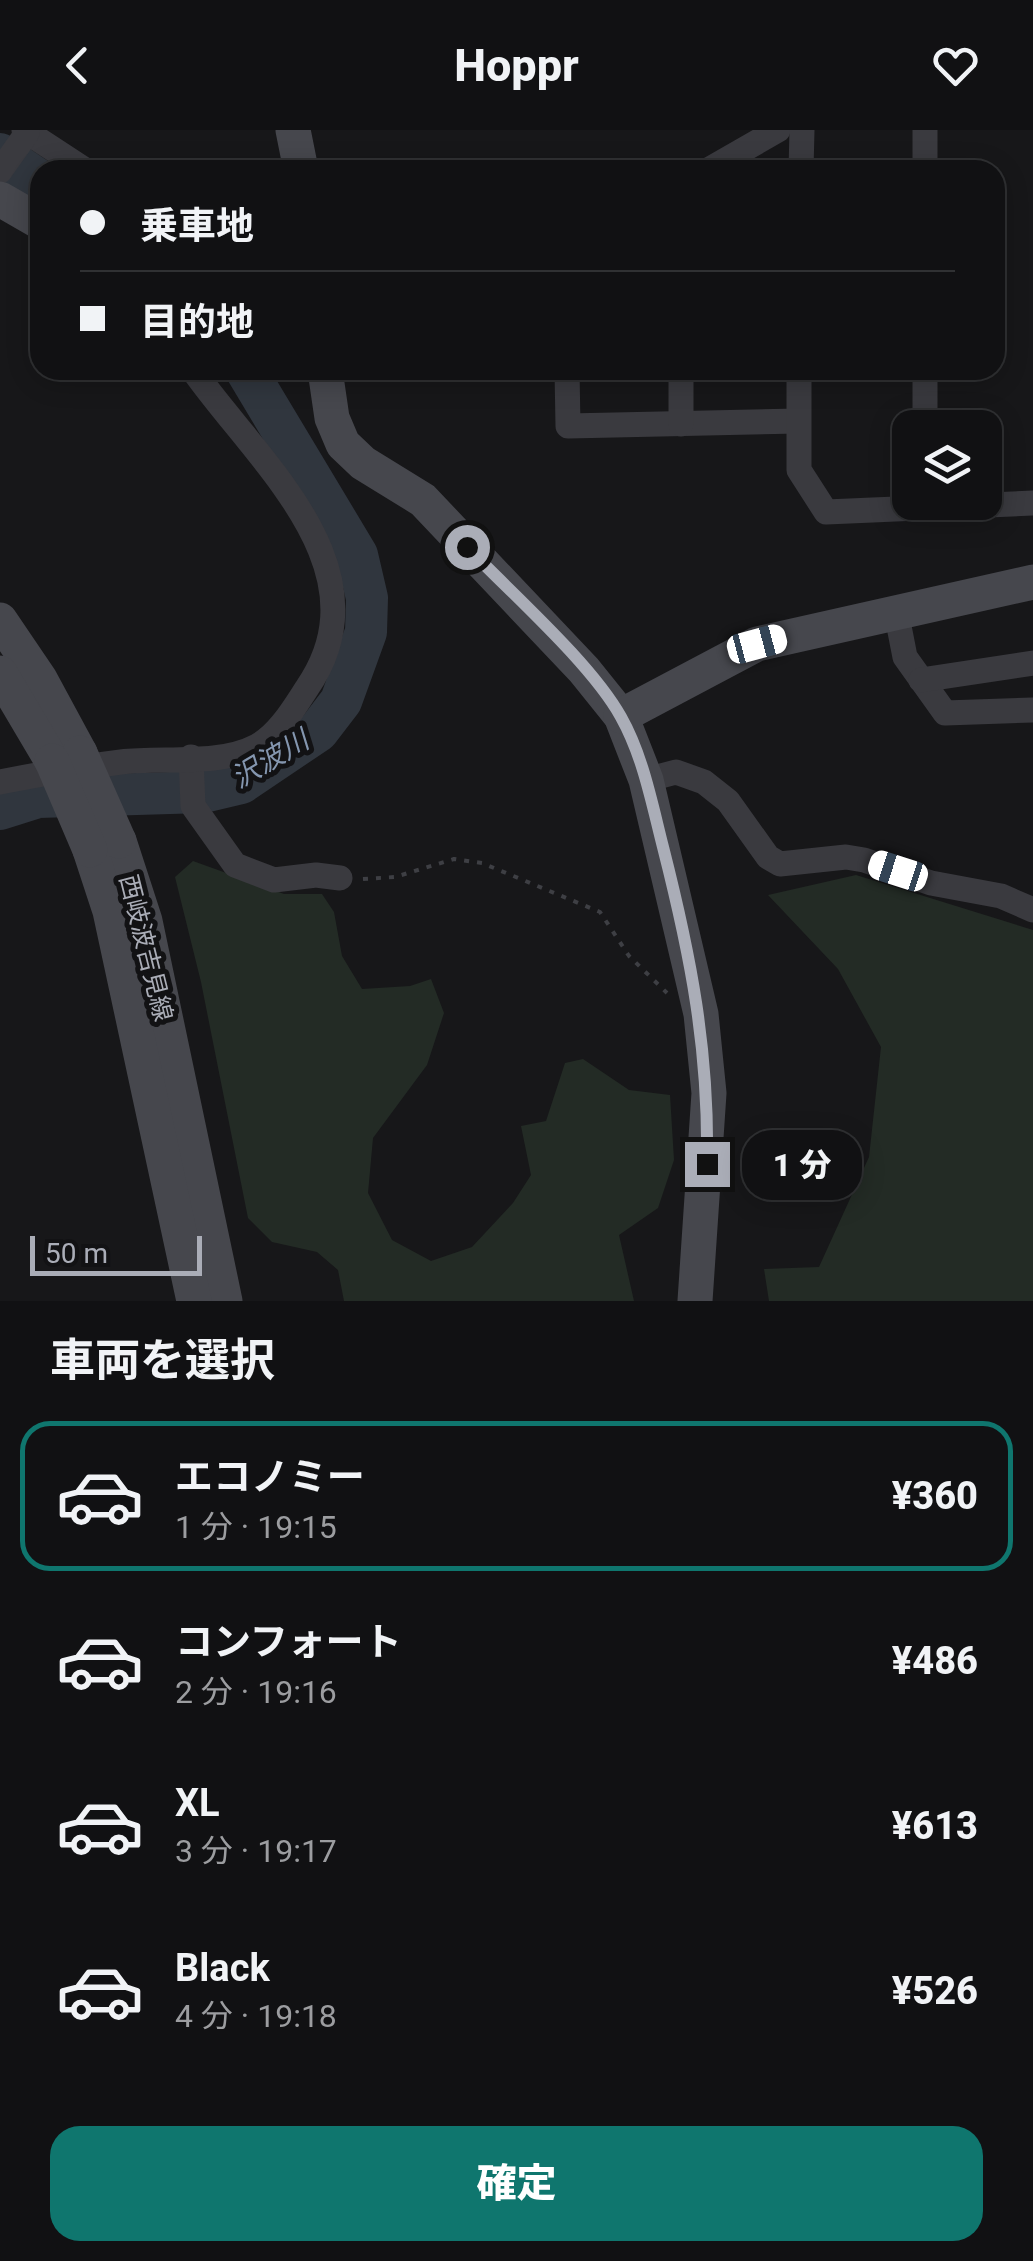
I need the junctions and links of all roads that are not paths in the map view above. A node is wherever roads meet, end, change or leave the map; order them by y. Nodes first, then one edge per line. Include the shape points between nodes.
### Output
1 (292, 130) edge
2 (778, 130) edge
3 (802, 130) edge
4 (925, 130) edge
5 (24, 134) edge
6 (68, 160) edge
7 (299, 160) edge
8 (726, 160) edge
9 (801, 160) edge
10 (925, 160) edge
11 (0, 171) edge
12 (0, 200) edge
13 (30, 216) edge
14 (201, 380) edge
15 (326, 380) edge
16 (567, 380) edge
17 (681, 380) edge
18 (799, 380) edge
19 (925, 380) edge
20 (925, 410) edge
21 (798, 421) junction
22 (681, 424) junction
23 (1033, 502) edge
24 (1002, 503) edge
25 (892, 508) edge
26 (1033, 582) edge
27 (896, 610) junction
28 (0, 620) edge
29 (1033, 664) edge
30 (0, 673) edge
31 (921, 680) junction
32 (1033, 710) edge
33 (621, 716) junction
34 (66, 757) junction
35 (191, 763) junction
36 (646, 780) junction
37 (0, 782) edge
38 (104, 846) junction
39 (340, 878) road end
40 (1033, 910) edge
41 (194, 1301) edge
42 (225, 1301) edge
43 (695, 1301) edge

1 - 7 street
2 - 8 street
3 - 9 street
4 - 10 street
5 - 6 street
5 - 11 street
12 - 13 street
14 - 35 street via 315,534 333,606 332,636 316,676 286,720 258,746
15 - 33 street via 343,444 423,500
16 - 22 street via 568,426
17 - 22 street
18 - 21 street
19 - 20 street
21 - 22 street
21 - 25 street via 799,470 826,512
23 - 24 street
26 - 27 street
27 - 31 street via 906,658
27 - 33 street via 757,644
28 - 34 street, 西岐波吉見線 via 40,679
29 - 31 street
30 - 34 street, 西岐波吉見線
31 - 32 street via 945,712
33 - 36 street
34 - 38 street, 西岐波吉見線, bridge
35 - 37 street via 121,762
35 - 39 street via 193,806 236,865 274,880
36 - 40 street via 676,772 704,782 780,864 864,860
36 - 43 street via 701,1014 709,1093
38 - 41 street, 西岐波吉見線 via 110,911
38 - 42 street, 西岐波吉見線 via 144,922

